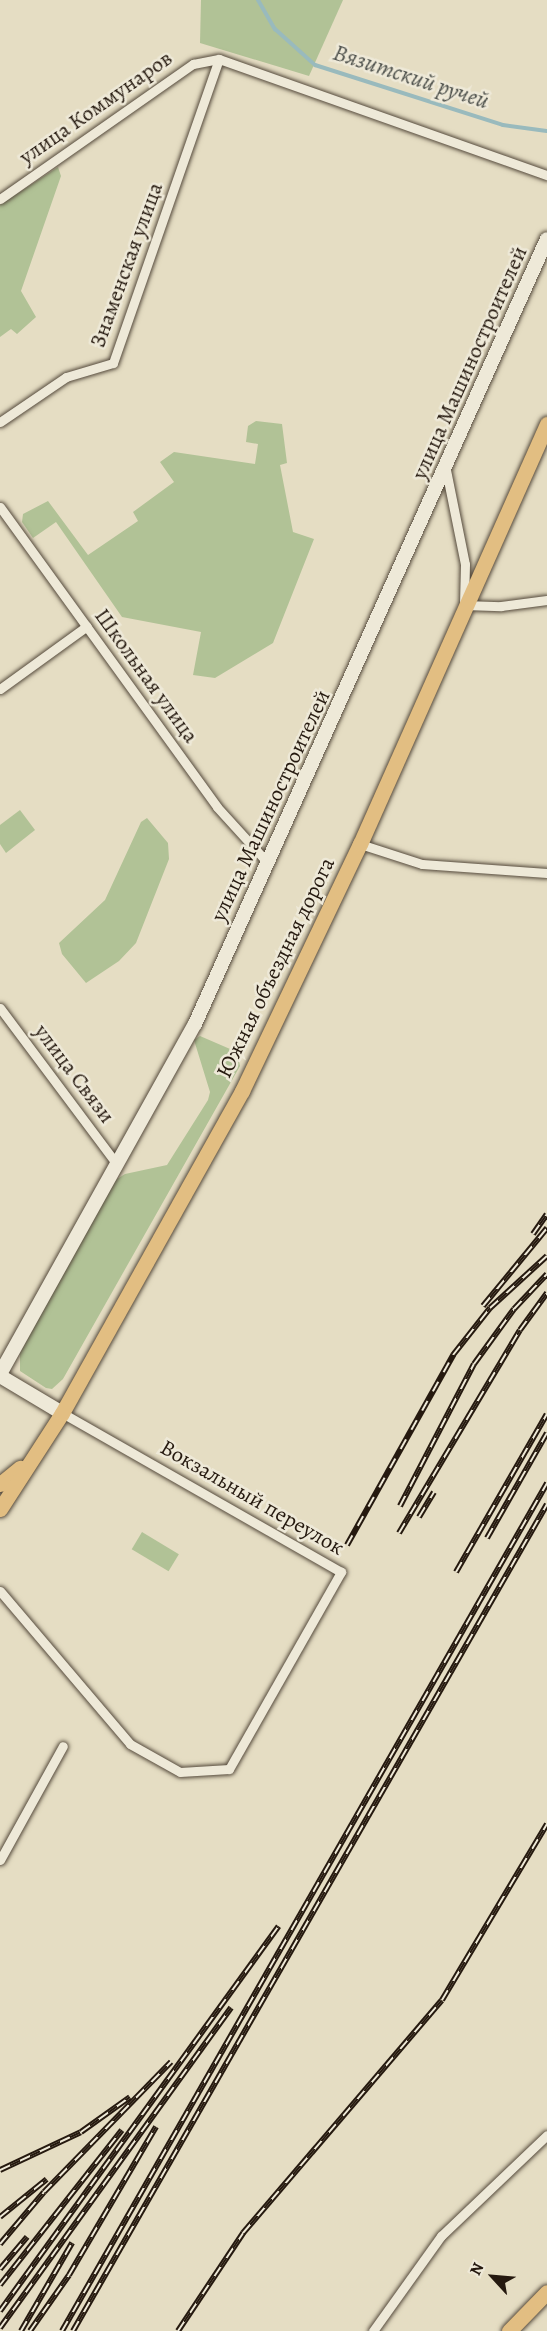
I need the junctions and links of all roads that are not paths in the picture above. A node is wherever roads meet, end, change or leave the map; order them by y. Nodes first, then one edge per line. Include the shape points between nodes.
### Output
1 (219, 59) junction
2 (547, 175) edge
3 (0, 199) edge
4 (547, 239) edge
5 (0, 422) edge
6 (547, 424) edge
7 (446, 470) junction
8 (0, 507) edge
9 (547, 600) edge
10 (464, 604) junction
11 (87, 626) junction
12 (0, 689) edge
13 (360, 844) junction
14 (267, 862) junction
15 (547, 873) edge
16 (0, 1008) edge
17 (116, 1163) junction
18 (0, 1375) edge
19 (62, 1413) junction
20 (29, 1461) junction
21 (0, 1484) edge
22 (0, 1509) edge
23 (0, 1591) edge
24 (63, 1746) dead end
25 (0, 1860) edge
26 (547, 2135) edge
27 (547, 2292) edge
28 (373, 2331) edge
29 (509, 2331) edge

1 - 2 street
1 - 3 street, улица Коммунаров via 193,64
1 - 5 street, Знаменская улица via 113,363 66,377
4 - 7 street, улица Машиностроителей
6 - 10 main road, Южная объездная дорога
7 - 10 street via 465,564
7 - 14 street, улица Машиностроителей
8 - 11 street, Школьная улица
9 - 10 street via 501,606
10 - 13 main road, Южная объездная дорога
11 - 12 street
11 - 14 street, Школьная улица via 217,807
13 - 15 street via 422,864
13 - 19 main road, Южная объездная дорога via 242,1091
14 - 17 street, улица Машиностроителей via 195,1024
16 - 17 street, улица Связи
17 - 18 street, улица Машиностроителей
18 - 19 street, Вокзальный переулок
19 - 20 main road, Южная объездная дорога
19 - 23 street, Вокзальный переулок via 341,1572 229,1768 180,1773 130,1744
20 - 21 main road
20 - 22 main road, Южная объездная дорога
24 - 25 street
26 - 28 street via 441,2236
27 - 29 main road

